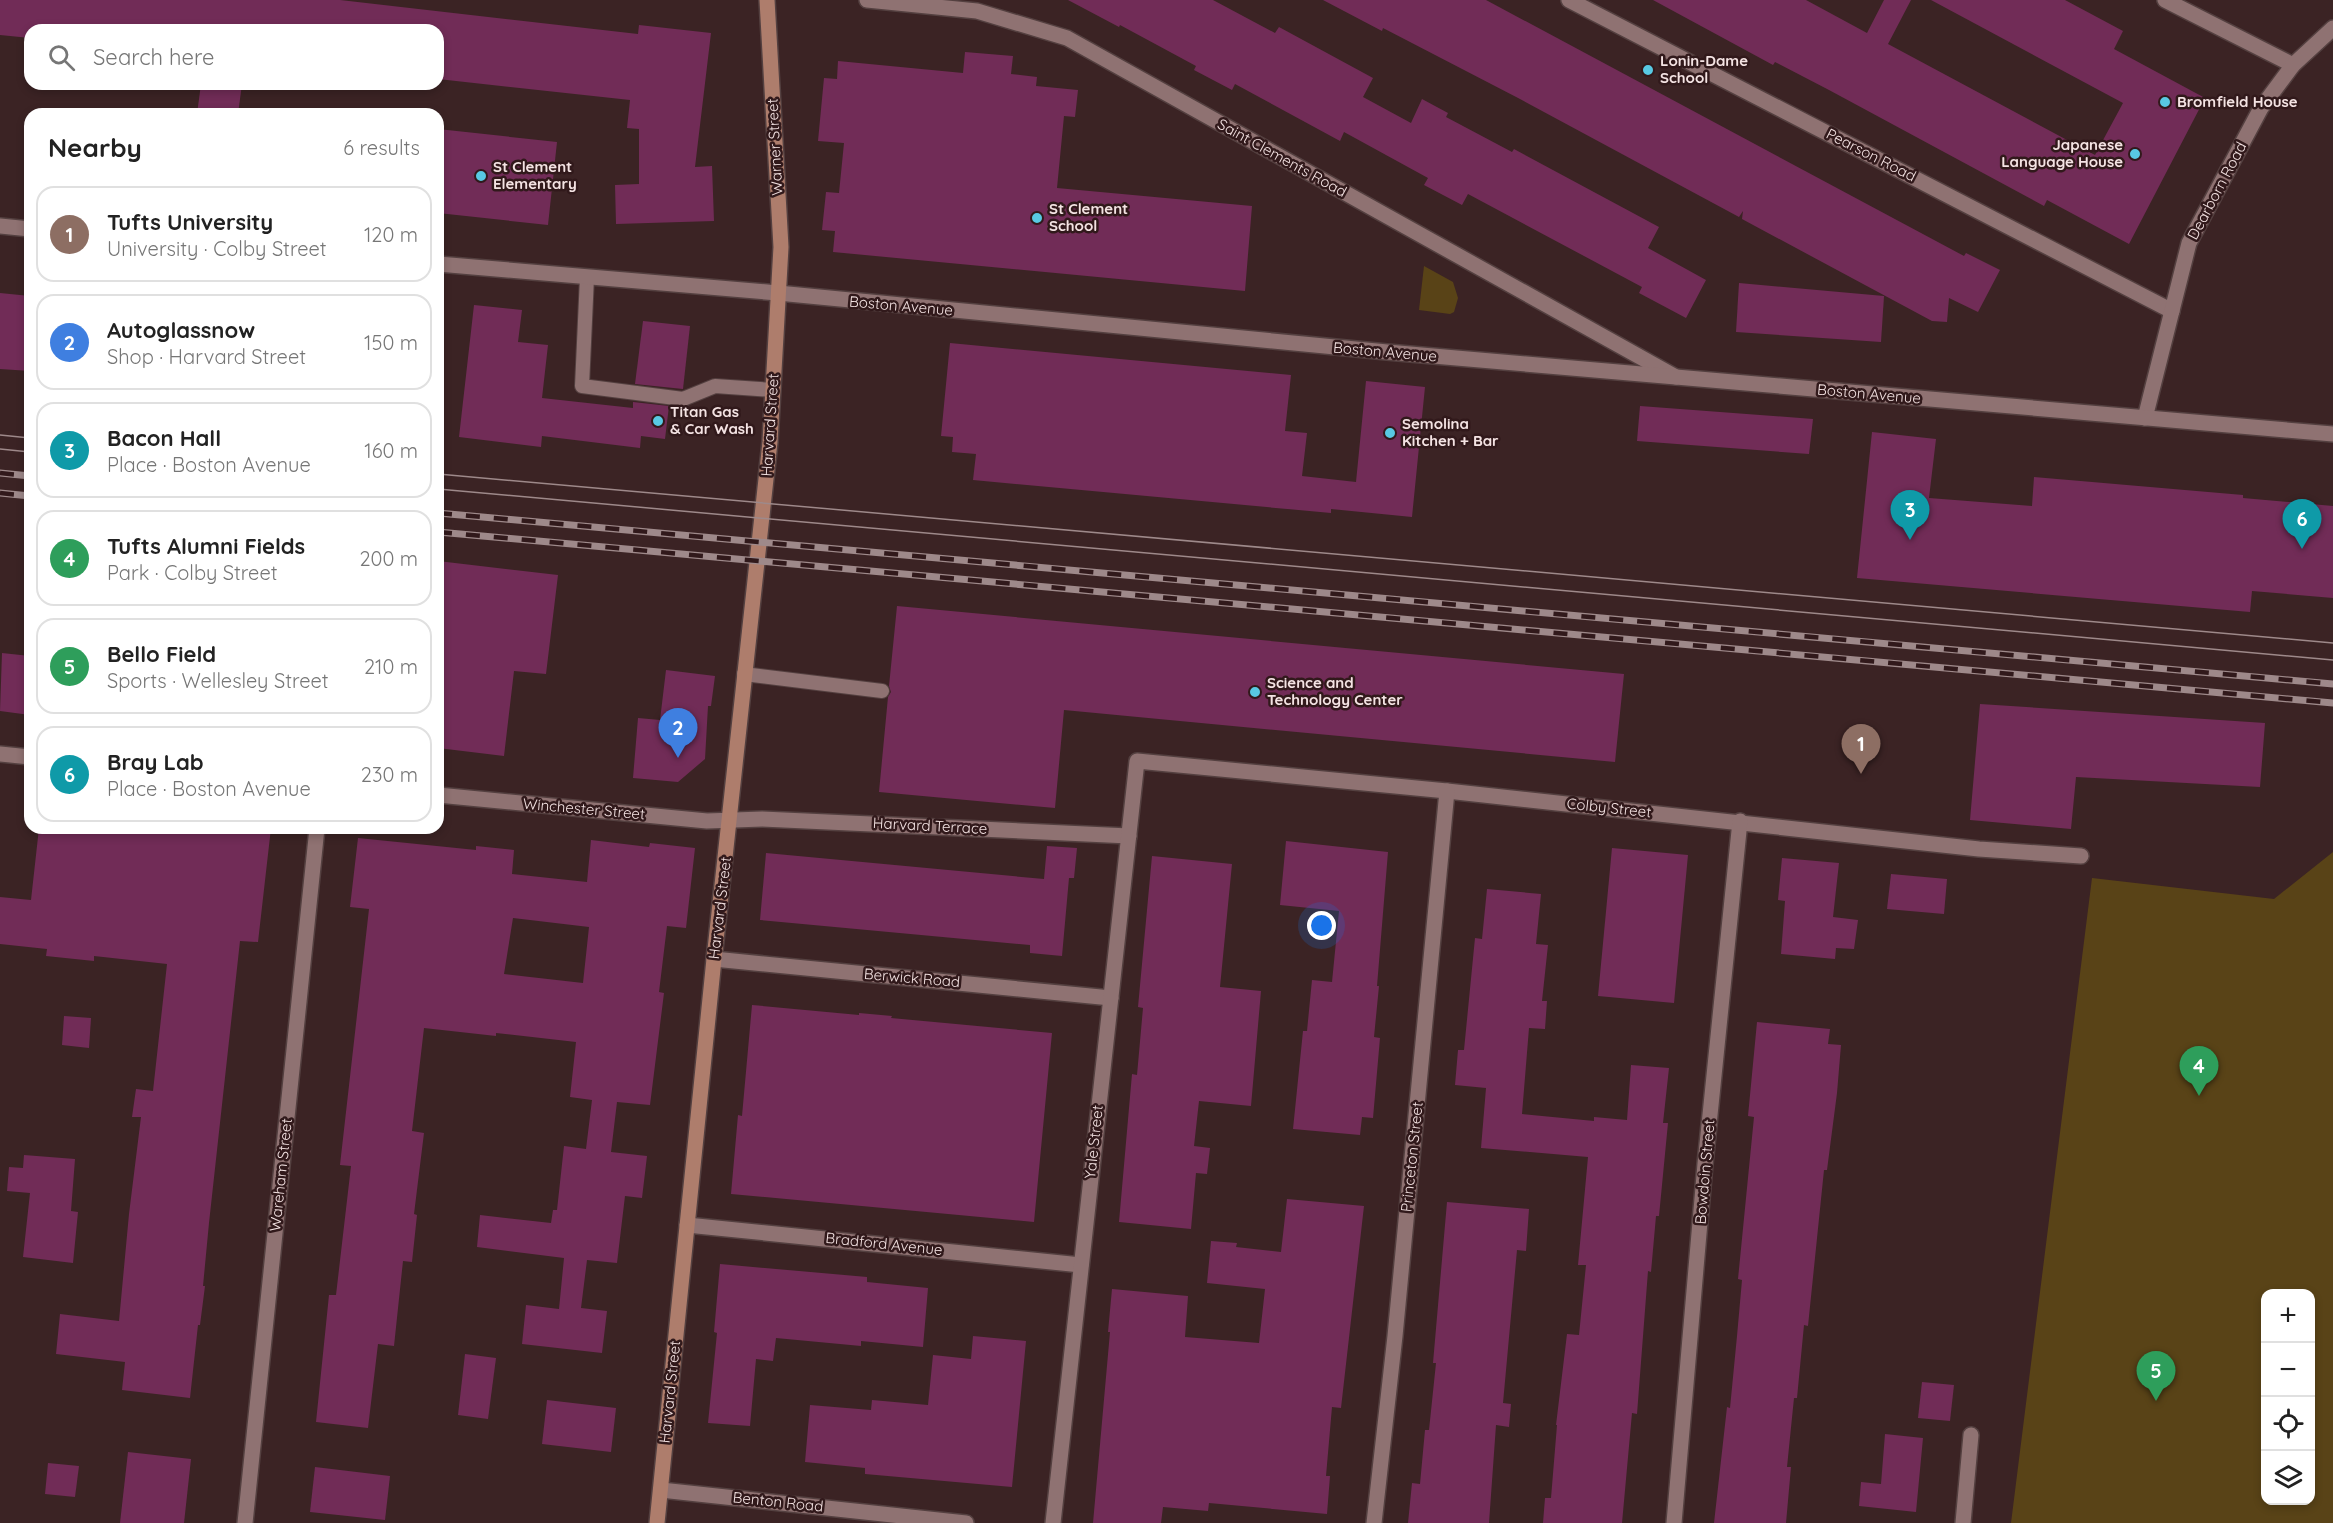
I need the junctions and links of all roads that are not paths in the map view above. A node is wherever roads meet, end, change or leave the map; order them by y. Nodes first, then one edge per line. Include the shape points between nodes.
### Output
1 (767, 0) edge
2 (867, 0) edge
3 (1569, 0) edge
4 (2165, 0) edge
5 (2333, 28) edge
6 (2293, 65) junction
7 (0, 226) edge
8 (24, 228) edge
9 (444, 265) edge
10 (587, 277) junction
11 (778, 293) junction
12 (2172, 311) junction
13 (1676, 377) junction
14 (773, 390) junction
15 (2145, 418) junction
16 (2333, 434) edge
17 (744, 674) junction
18 (882, 691) dead end
19 (0, 754) edge
20 (24, 756) edge
21 (1137, 761) joint
22 (1447, 791) junction
23 (444, 796) edge
24 (730, 821) junction
25 (1740, 821) junction
26 (316, 834) edge
27 (1129, 836) junction
28 (2081, 856) dead end
29 (714, 959) junction
30 (1111, 998) junction
31 (687, 1225) junction
32 (1081, 1264) junction
33 (1971, 1435) dead end
34 (661, 1490) junction
35 (245, 1523) edge
36 (657, 1523) edge
37 (966, 1523) edge
38 (1053, 1523) edge
39 (1374, 1523) edge
40 (1674, 1523) edge
41 (1963, 1523) edge

1 - 11 main road, Warner Street via 781,247
2 - 13 street, Saint Clements Road via 977,11 1067,38
3 - 12 street, Pearson Road
4 - 6 street
5 - 6 street, Dearborn Road
6 - 12 street, Dearborn Road via 2260,108 2189,243
7 - 8 street
9 - 10 street, Boston Avenue
10 - 11 street, Boston Avenue
10 - 14 lane via 582,386 683,399 714,386
11 - 13 street, Boston Avenue
11 - 14 main road, Harvard Street
12 - 15 street, Dearborn Road
13 - 15 street, Boston Avenue
14 - 17 main road, Harvard Street
15 - 16 street, Boston Avenue
17 - 18 lane
17 - 24 main road, Harvard Street
19 - 20 street
21 - 22 street, Colby Street
21 - 27 street, Yale Street
22 - 25 street, Colby Street
22 - 39 street, Princeton Street
23 - 24 street, Winchester Street
24 - 27 street, Harvard Terrace via 762,819
24 - 29 main road, Harvard Street
25 - 28 street, Colby Street via 1979,849
25 - 40 street, Bowdoin Street
26 - 35 street, Wareham Street
27 - 30 street, Yale Street
29 - 30 street, Berwick Road
29 - 31 main road, Harvard Street
30 - 32 street, Yale Street
31 - 32 street, Bradford Avenue
31 - 34 main road, Harvard Street
32 - 38 street, Yale Street
33 - 41 street
34 - 36 main road, Harvard Street
34 - 37 street, Benton Road

